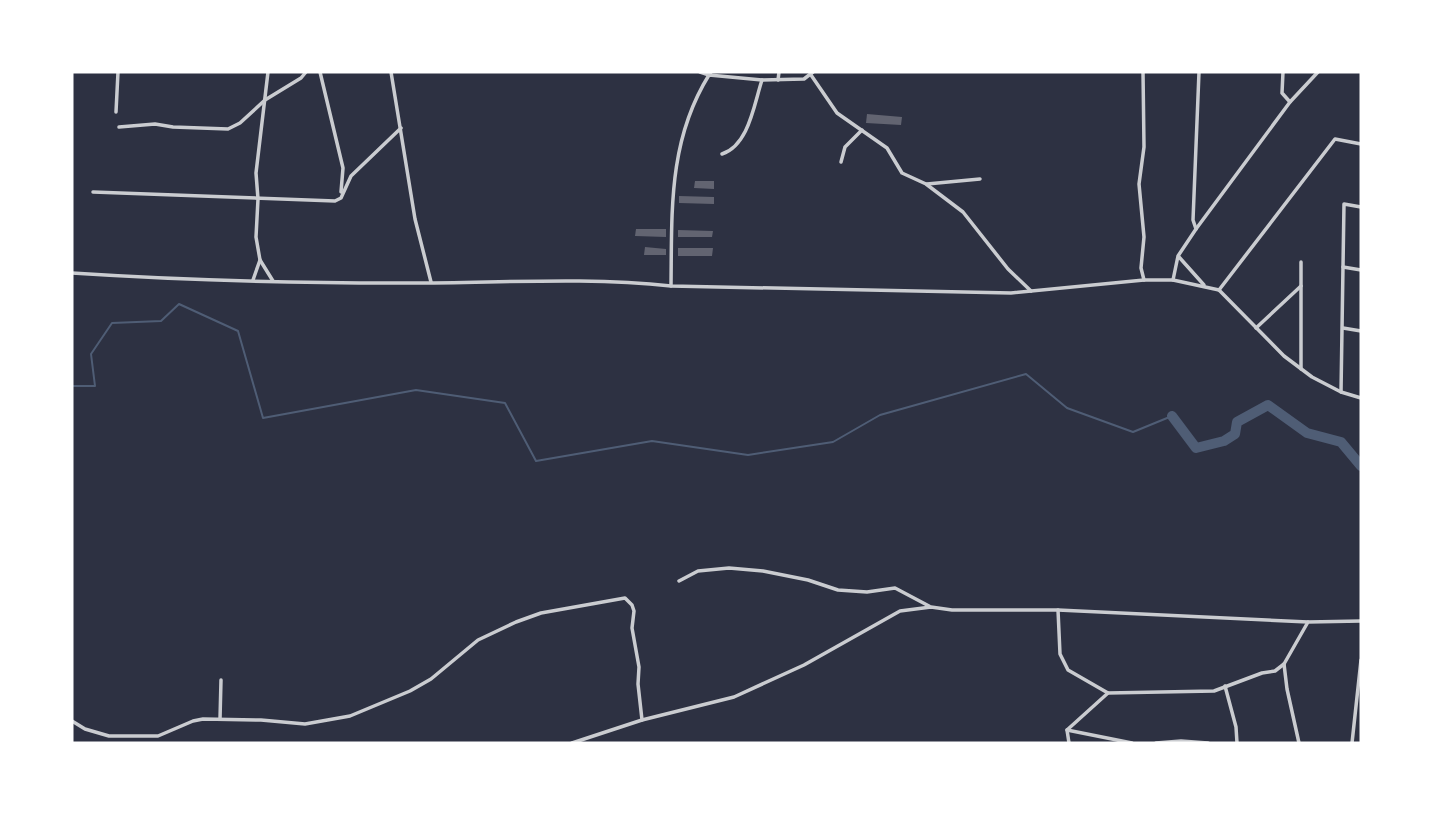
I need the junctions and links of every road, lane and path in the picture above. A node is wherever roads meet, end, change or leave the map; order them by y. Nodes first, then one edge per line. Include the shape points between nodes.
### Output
1 (118, 72) edge
2 (268, 72) edge
3 (306, 72) edge
4 (320, 72) edge
5 (391, 72) edge
6 (700, 72) edge
7 (779, 72) edge
8 (1143, 72) edge
9 (1199, 72) edge
10 (1283, 72) edge
11 (1318, 72) edge
12 (812, 73) edge
13 (710, 74) edge
14 (778, 79) junction
15 (762, 80) junction
16 (265, 100) junction
17 (1290, 102) junction
18 (116, 112) dead end
19 (118, 127) dead end
20 (401, 128) junction
21 (862, 129) junction
22 (1361, 144) edge
23 (722, 153) dead end
24 (841, 162) dead end
25 (980, 178) dead end
26 (926, 184) junction
27 (93, 192) dead end
28 (341, 198) junction
29 (258, 199) junction
30 (1361, 207) edge
31 (1196, 229) junction
32 (1178, 256) junction
33 (260, 260) junction
34 (1301, 262) dead end
35 (1343, 267) junction
36 (1361, 270) edge
37 (72, 273) edge
38 (253, 280) junction
39 (1144, 280) junction
40 (1173, 280) junction
41 (272, 281) junction
42 (431, 282) junction
43 (671, 286) junction
44 (1301, 286) junction
45 (1205, 287) junction
46 (1219, 290) junction
47 (1031, 291) junction
48 (1256, 328) junction
49 (1342, 328) junction
50 (1361, 331) edge
51 (1301, 369) junction
52 (1341, 391) junction
53 (1361, 398) edge
54 (679, 581) dead end
55 (931, 607) junction
56 (1058, 611) junction
57 (1361, 621) edge
58 (1308, 622) junction
59 (1361, 660) edge
60 (1284, 664) junction
61 (221, 680) dead end
62 (1225, 686) junction
63 (1108, 694) junction
64 (1359, 714) edge
65 (219, 719) junction
66 (642, 720) junction
67 (72, 721) edge
68 (1067, 730) junction
69 (572, 743) edge
70 (1069, 743) edge
71 (1132, 743) edge
72 (1156, 743) edge
73 (1208, 743) edge
74 (1237, 743) edge
75 (1299, 743) edge
76 (1352, 743) edge

1 - 18 street
2 - 16 street
3 - 16 street
4 - 28 street via 344,168
5 - 20 street
6 - 13 street
7 - 14 street
8 - 39 street via 1144,147 1139,184
9 - 31 street
10 - 17 street via 1282,93
11 - 17 street
12 - 14 street via 804,79
12 - 21 street via 837,113
13 - 15 street
13 - 43 street via 694,100 673,179
14 - 15 street
15 - 23 street via 746,130 733,148
16 - 19 street via 228,129 155,124
16 - 29 street via 256,173
17 - 31 street
20 - 28 street via 351,176
20 - 42 street via 415,219
21 - 24 street via 845,147
21 - 26 street via 887,148 902,173
22 - 46 street via 1335,139
25 - 26 street
26 - 47 street via 963,212
27 - 29 street
28 - 29 street
29 - 33 street
30 - 35 street via 1344,204
31 - 32 street
32 - 40 street
32 - 45 street
33 - 38 street
33 - 41 street
34 - 44 street
35 - 36 street
35 - 49 street
37 - 38 street
38 - 41 street
39 - 40 street
39 - 47 street
40 - 45 street
41 - 42 street
42 - 43 street via 626,281
43 - 47 street
44 - 48 street
44 - 51 street
45 - 46 street
46 - 48 street
48 - 51 street
49 - 50 street
49 - 52 street
51 - 52 street
52 - 53 street
54 - 55 street via 698,571 751,570 838,590 895,588
55 - 56 street
55 - 66 street via 900,611 804,665 734,697
56 - 58 street
56 - 63 street via 1060,654 1068,670
57 - 58 street
58 - 60 street
59 - 64 street
60 - 62 street
60 - 75 street
61 - 65 street
62 - 63 street via 1204,692
62 - 74 street
63 - 68 street
64 - 76 street
65 - 66 street via 306,724 360,713 431,679 478,640 516,622 541,612 625,598 634,611
65 - 67 street via 192,721 158,736 95,733
66 - 69 street
68 - 70 street
68 - 71 street
72 - 73 street

